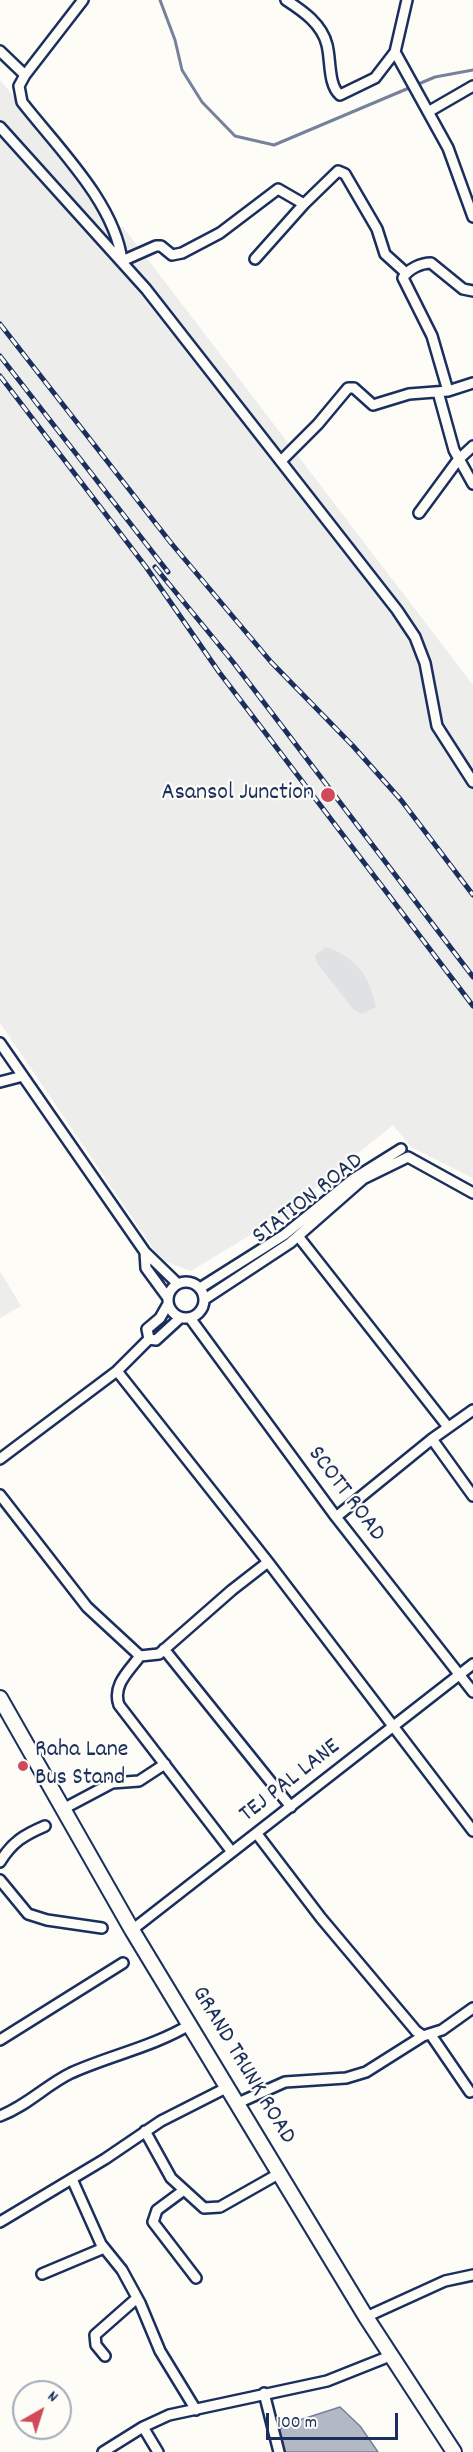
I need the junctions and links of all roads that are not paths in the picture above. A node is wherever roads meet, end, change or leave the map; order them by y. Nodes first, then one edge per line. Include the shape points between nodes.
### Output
1 (83, 0) edge
2 (286, 0) edge
3 (407, 0) edge
4 (0, 51) edge
5 (397, 56) junction
6 (25, 75) junction
7 (473, 86) edge
8 (427, 109) junction
9 (0, 127) edge
10 (304, 204) junction
11 (473, 217) edge
12 (255, 259) dead end
13 (122, 261) junction
14 (406, 273) junction
15 (473, 291) edge
16 (473, 383) edge
17 (443, 391) junction
18 (473, 446) edge
19 (282, 460) junction
20 (458, 460) junction
21 (473, 484) edge
22 (419, 513) dead end
23 (473, 782) edge
24 (0, 1043) edge
25 (22, 1076) junction
26 (0, 1082) edge
27 (404, 1153) junction
28 (473, 1193) edge
29 (298, 1236) junction
30 (145, 1252) junction
31 (178, 1284) junction
32 (200, 1288) junction
33 (205, 1299) junction
34 (168, 1301) junction
35 (185, 1318) junction
36 (149, 1339) junction
37 (117, 1371) junction
38 (473, 1410) edge
39 (448, 1427) junction
40 (432, 1439) junction
41 (0, 1459) edge
42 (0, 1495) edge
43 (473, 1496) edge
44 (336, 1517) junction
45 (268, 1562) junction
46 (164, 1649) junction
47 (140, 1656) junction
48 (473, 1664) edge
49 (459, 1674) junction
50 (473, 1692) edge
51 (0, 1698) edge
52 (5, 1718) edge
53 (393, 1726) junction
54 (165, 1764) junction
55 (291, 1807) junction
56 (63, 1809) junction
57 (45, 1826) dead end
58 (473, 1831) edge
59 (257, 1834) junction
60 (232, 1852) junction
61 (0, 1862) edge
62 (0, 1880) edge
63 (102, 1928) dead end
64 (132, 1930) junction
65 (123, 1963) dead end
66 (473, 2008) edge
67 (191, 2024) junction
68 (427, 2035) junction
69 (0, 2040) edge
70 (228, 2087) junction
71 (470, 2092) dead end
72 (238, 2103) junction
73 (0, 2116) edge
74 (145, 2131) junction
75 (280, 2173) junction
76 (72, 2179) junction
77 (184, 2190) junction
78 (0, 2222) edge
79 (104, 2248) junction
80 (42, 2274) dead end
81 (473, 2275) edge
82 (196, 2278) dead end
83 (136, 2298) junction
84 (366, 2317) junction
85 (105, 2356) dead end
86 (390, 2356) junction
87 (264, 2393) junction
88 (196, 2410) junction
89 (143, 2427) junction
90 (103, 2452) edge
91 (158, 2452) edge
92 (279, 2452) edge
93 (454, 2452) edge

1 - 6 street
2 - 5 street via 311,18 325,38 334,88 340,96 375,78
3 - 5 street
4 - 6 street
5 - 8 street
6 - 13 street via 19,86 22,102 100,203 119,242
7 - 8 street
8 - 11 street via 456,164
9 - 13 street
10 - 12 street
10 - 13 street via 278,189 220,233 182,253 172,255 161,246
10 - 14 street via 334,172 342,171 377,229 386,254
13 - 19 street
14 - 15 street via 431,263 463,289
14 - 17 street via 405,284 432,336
16 - 17 street
17 - 19 street via 409,394 373,405 354,388 348,388
17 - 20 street
18 - 20 street
19 - 23 street via 415,637 425,663 437,726
20 - 21 street
20 - 22 street
24 - 25 street
25 - 26 street
25 - 30 street
27 - 28 street
27 - 29 street, STATION ROAD via 363,1179
27 - 32 street, STATION ROAD via 353,1179 284,1235
29 - 33 street, STATION ROAD
29 - 39 street
30 - 31 street
30 - 34 street via 147,1268
31 - 32 street via 190,1282
31 - 34 street
32 - 33 street
33 - 35 street via 202,1310
34 - 35 street
34 - 36 street via 160,1318 147,1329
35 - 36 street via 156,1340
35 - 44 street, SCOTT ROAD
36 - 37 street
37 - 41 street
37 - 45 street
38 - 39 street
39 - 40 street
40 - 43 street
40 - 44 street
42 - 47 street via 87,1607
44 - 49 street, SCOTT ROAD
45 - 46 street
45 - 53 street
46 - 47 street via 151,1657
46 - 55 street
47 - 54 street via 117,1686 116,1695
48 - 49 street, TEJ PAL LANE
49 - 50 street, SCOTT ROAD
49 - 53 street, TEJ PAL LANE
51 - 52 main road, GRAND TRUNK ROAD
52 - 56 main road, GRAND TRUNK ROAD
53 - 55 street, TEJ PAL LANE
53 - 58 street
54 - 56 street via 139,1781 112,1783
54 - 60 street
55 - 59 street, TEJ PAL LANE
56 - 64 main road, GRAND TRUNK ROAD
57 - 61 street via 11,1844
59 - 60 street, TEJ PAL LANE
59 - 68 street via 321,1918
60 - 64 street, TEJ PAL LANE
62 - 63 street via 28,1914
64 - 67 main road, GRAND TRUNK ROAD
65 - 69 street
66 - 68 street
67 - 70 main road, GRAND TRUNK ROAD
67 - 73 street via 159,2041 71,2073
68 - 71 street
68 - 72 street via 366,2072 346,2078 285,2082
70 - 72 main road, GRAND TRUNK ROAD
70 - 74 street
72 - 75 main road, GRAND TRUNK ROAD
74 - 76 street
74 - 77 street via 171,2178
75 - 77 street via 212,2209 204,2208
75 - 84 main road, GRAND TRUNK ROAD
76 - 78 street
76 - 79 street
77 - 82 street via 157,2210 153,2222
79 - 80 street
79 - 83 street
81 - 84 street via 445,2281
83 - 85 street via 95,2335 96,2345
83 - 88 street via 160,2351
84 - 86 main road, GRAND TRUNK ROAD
86 - 87 street via 327,2381
86 - 93 main road, GRAND TRUNK ROAD
87 - 88 street
87 - 92 street
88 - 89 street via 169,2415
89 - 90 street
89 - 91 street

